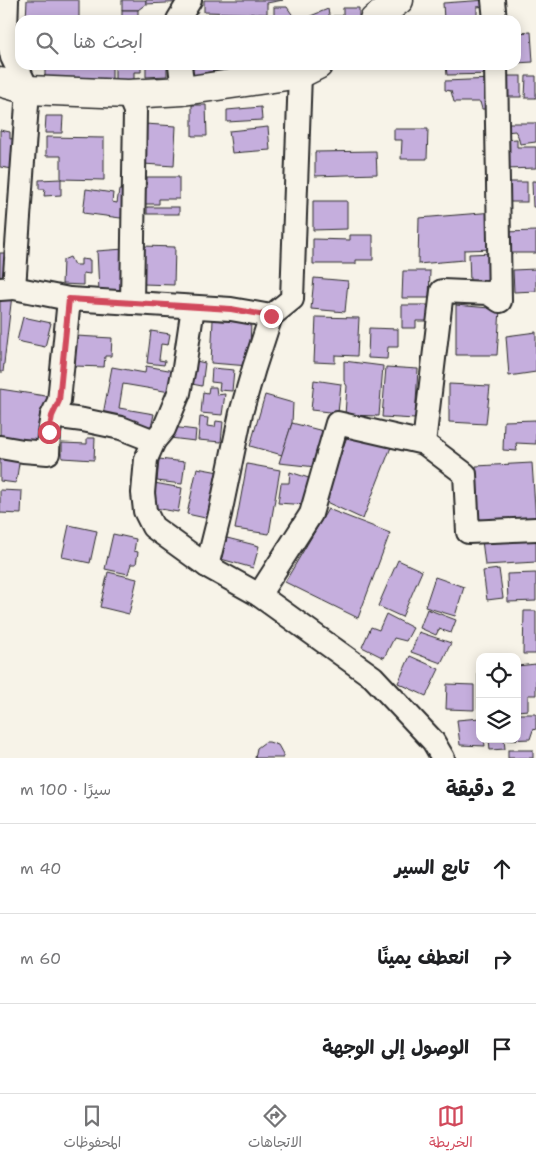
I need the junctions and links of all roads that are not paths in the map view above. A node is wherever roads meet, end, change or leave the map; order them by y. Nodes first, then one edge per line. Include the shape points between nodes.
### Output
1 (7, 0) edge
2 (190, 0) edge
3 (493, 0) edge
4 (181, 15) edge
5 (494, 15) edge
6 (15, 63) edge
7 (18, 70) edge
8 (309, 70) edge
9 (496, 70) edge
10 (182, 78) edge
11 (0, 82) edge
12 (28, 90) junction
13 (128, 94) junction
14 (7, 289) edge
15 (69, 299) junction
16 (132, 303) junction
17 (193, 307) junction
18 (271, 316) junction
19 (52, 416) junction
20 (154, 441) junction
21 (424, 443) junction
22 (0, 447) edge
23 (536, 529) edge
24 (207, 566) junction
25 (259, 596) junction
26 (443, 758) edge

1 - 6 street via 6,30
2 - 4 street
3 - 5 street
7 - 12 street
8 - 10 street
8 - 18 street via 292,299
9 - 21 street via 500,301 488,293 442,291
10 - 13 street
11 - 12 street
12 - 13 street
12 - 14 street
13 - 16 street via 135,111
14 - 15 street
15 - 16 street
15 - 19 street via 59,401
16 - 17 street
17 - 18 street
17 - 20 street via 179,392 164,429
18 - 24 street via 241,413
19 - 20 street via 121,428
19 - 22 street via 48,453
20 - 24 street via 146,459 145,511 153,527
21 - 23 street via 465,474 468,532
21 - 25 street via 337,422 311,514
24 - 25 street
25 - 26 street via 373,677 434,741

